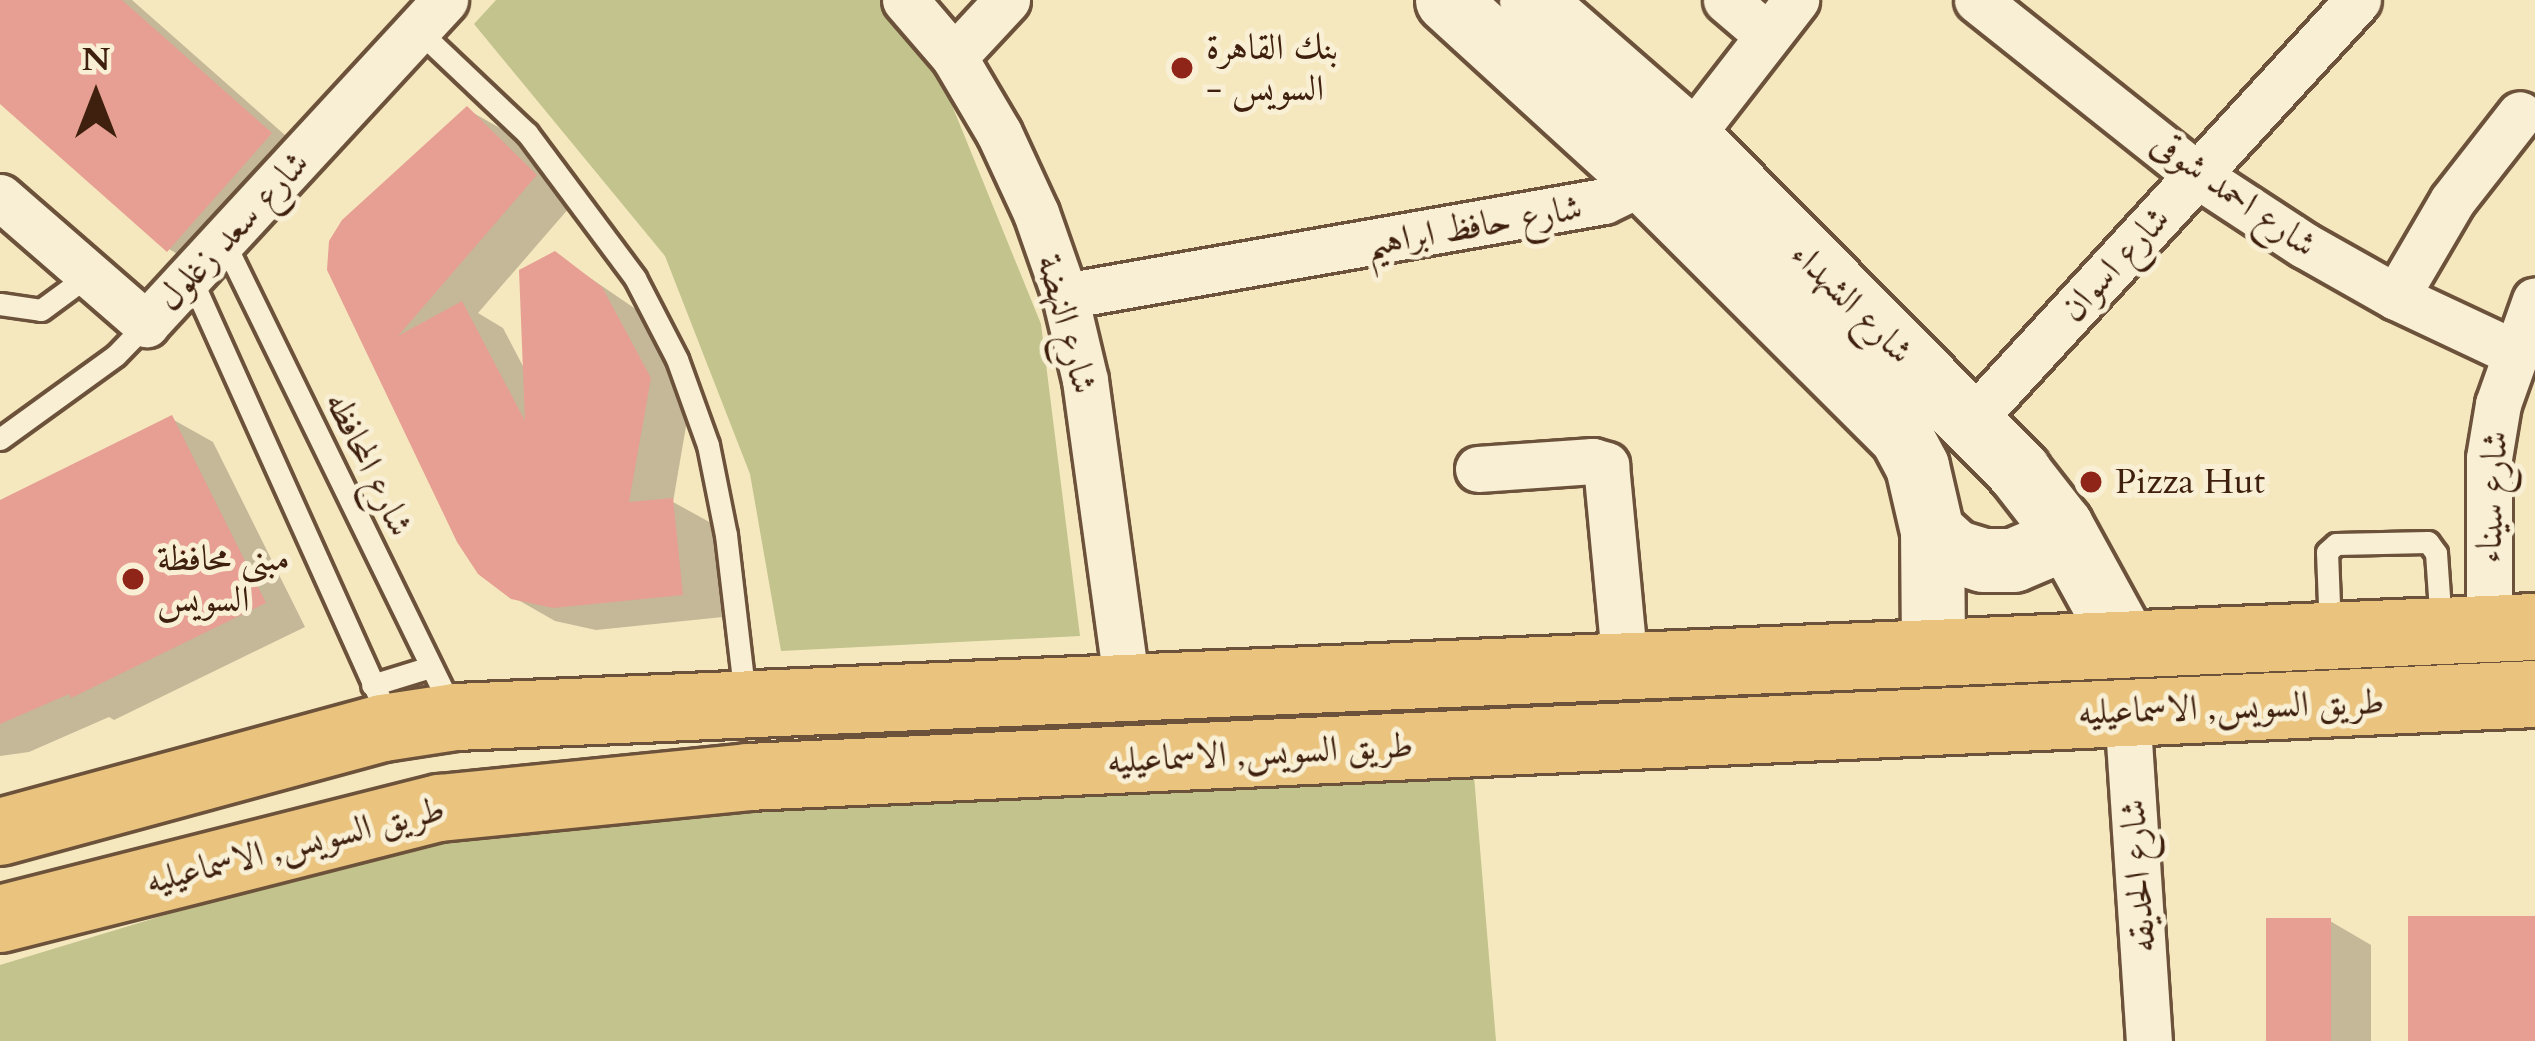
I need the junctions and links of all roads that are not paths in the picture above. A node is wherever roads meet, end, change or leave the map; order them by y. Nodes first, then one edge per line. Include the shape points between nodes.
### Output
1 (904, 0) edge
2 (1007, 0) edge
3 (1447, 0) edge
4 (1531, 0) edge
5 (1726, 0) edge
6 (1796, 0) edge
7 (1977, 0) edge
8 (2358, 0) edge
9 (432, 15) edge
10 (1766, 34) junction
11 (955, 57) junction
12 (2520, 114) dead end
13 (1690, 138) junction
14 (2197, 175) junction
15 (1646, 181) junction
16 (0, 197) edge
17 (224, 240) junction
18 (90, 274) junction
19 (190, 276) junction
20 (1065, 296) junction
21 (2396, 297) junction
22 (2535, 300) edge
23 (0, 304) edge
24 (146, 324) junction
25 (2513, 352) junction
26 (1970, 422) junction
27 (0, 439) edge
28 (1478, 469) dead end
29 (2062, 526) junction
30 (1932, 531) junction
31 (2489, 628) edge
32 (2330, 634) junction
33 (2126, 644) junction
34 (1933, 652) junction
35 (1624, 665) junction
36 (1127, 686) junction
37 (2535, 694) edge
38 (746, 702) junction
39 (415, 708) junction
40 (2127, 711) junction
41 (487, 801) junction
42 (391, 818) junction
43 (0, 832) edge
44 (0, 919) edge
45 (2150, 1041) edge

1 - 11 street, شارع النهضة
2 - 11 street
3 - 15 street, شارع الشهداء
4 - 13 street, شارع الشهداء
5 - 10 street
6 - 10 street, شارع حافظ ابراهيم
7 - 14 street, شارع احمد شوقى
8 - 14 street, شارع اسوان
9 - 17 street, شارع سعد زغلول
9 - 38 lane via 635,278 677,359 708,445
10 - 13 street, شارع حافظ ابراهيم
11 - 20 street, شارع النهضة via 1036,213
12 - 21 street via 2452,201
13 - 15 street, شارع حافظ ابراهيم
13 - 26 street, شارع الشهداء
14 - 21 street, شارع احمد شوقى
14 - 26 street, شارع اسوان
15 - 20 street, شارع حافظ ابراهيم via 1581,209
15 - 30 street, شارع الشهداء via 1880,410 1917,466
16 - 18 street
17 - 19 street, شارع سعد زغلول
17 - 39 lane, شارع المحافظه
18 - 23 lane via 41,310
18 - 24 street
19 - 24 street, شارع سعد زغلول
19 - 39 lane
20 - 36 street, شارع النهضة via 1085,380
21 - 25 street, شارع احمد شوقى
22 - 25 street, شارع سيناء
24 - 27 lane, شارع سعد زغلول
25 - 31 street, شارع سيناء via 2489,458
26 - 29 street, شارع الشهداء
28 - 35 street via 1606,465
29 - 30 street via 2041,548 2013,560 1954,551
29 - 33 street, شارع الشهداء
30 - 34 street, شارع الشهداء
31 - 32 main road, طريق السويس, الاسماعيليه
31 - 32 lane via 2421,540 2330,546
32 - 33 main road, طريق السويس, الاسماعيليه
33 - 34 main road, طريق السويس, الاسماعيليه
34 - 35 main road, طريق السويس, الاسماعيليه
35 - 36 main road, طريق السويس, الاسماعيليه
36 - 38 main road, طريق السويس, الاسماعيليه
37 - 40 main road, طريق السويس, الاسماعيليه
38 - 39 main road, طريق السويس, الاسماعيليه
39 - 41 main road via 468,732 467,768
39 - 42 main road via 390,760 397,799
39 - 43 main road, طريق السويس, الاسماعيليه
40 - 41 main road, طريق السويس, الاسماعيليه via 748,777
40 - 45 street, شارع الحديقه
41 - 42 main road, طريق السويس, الاسماعيليه
42 - 44 main road, طريق السويس, الاسماعيليه

